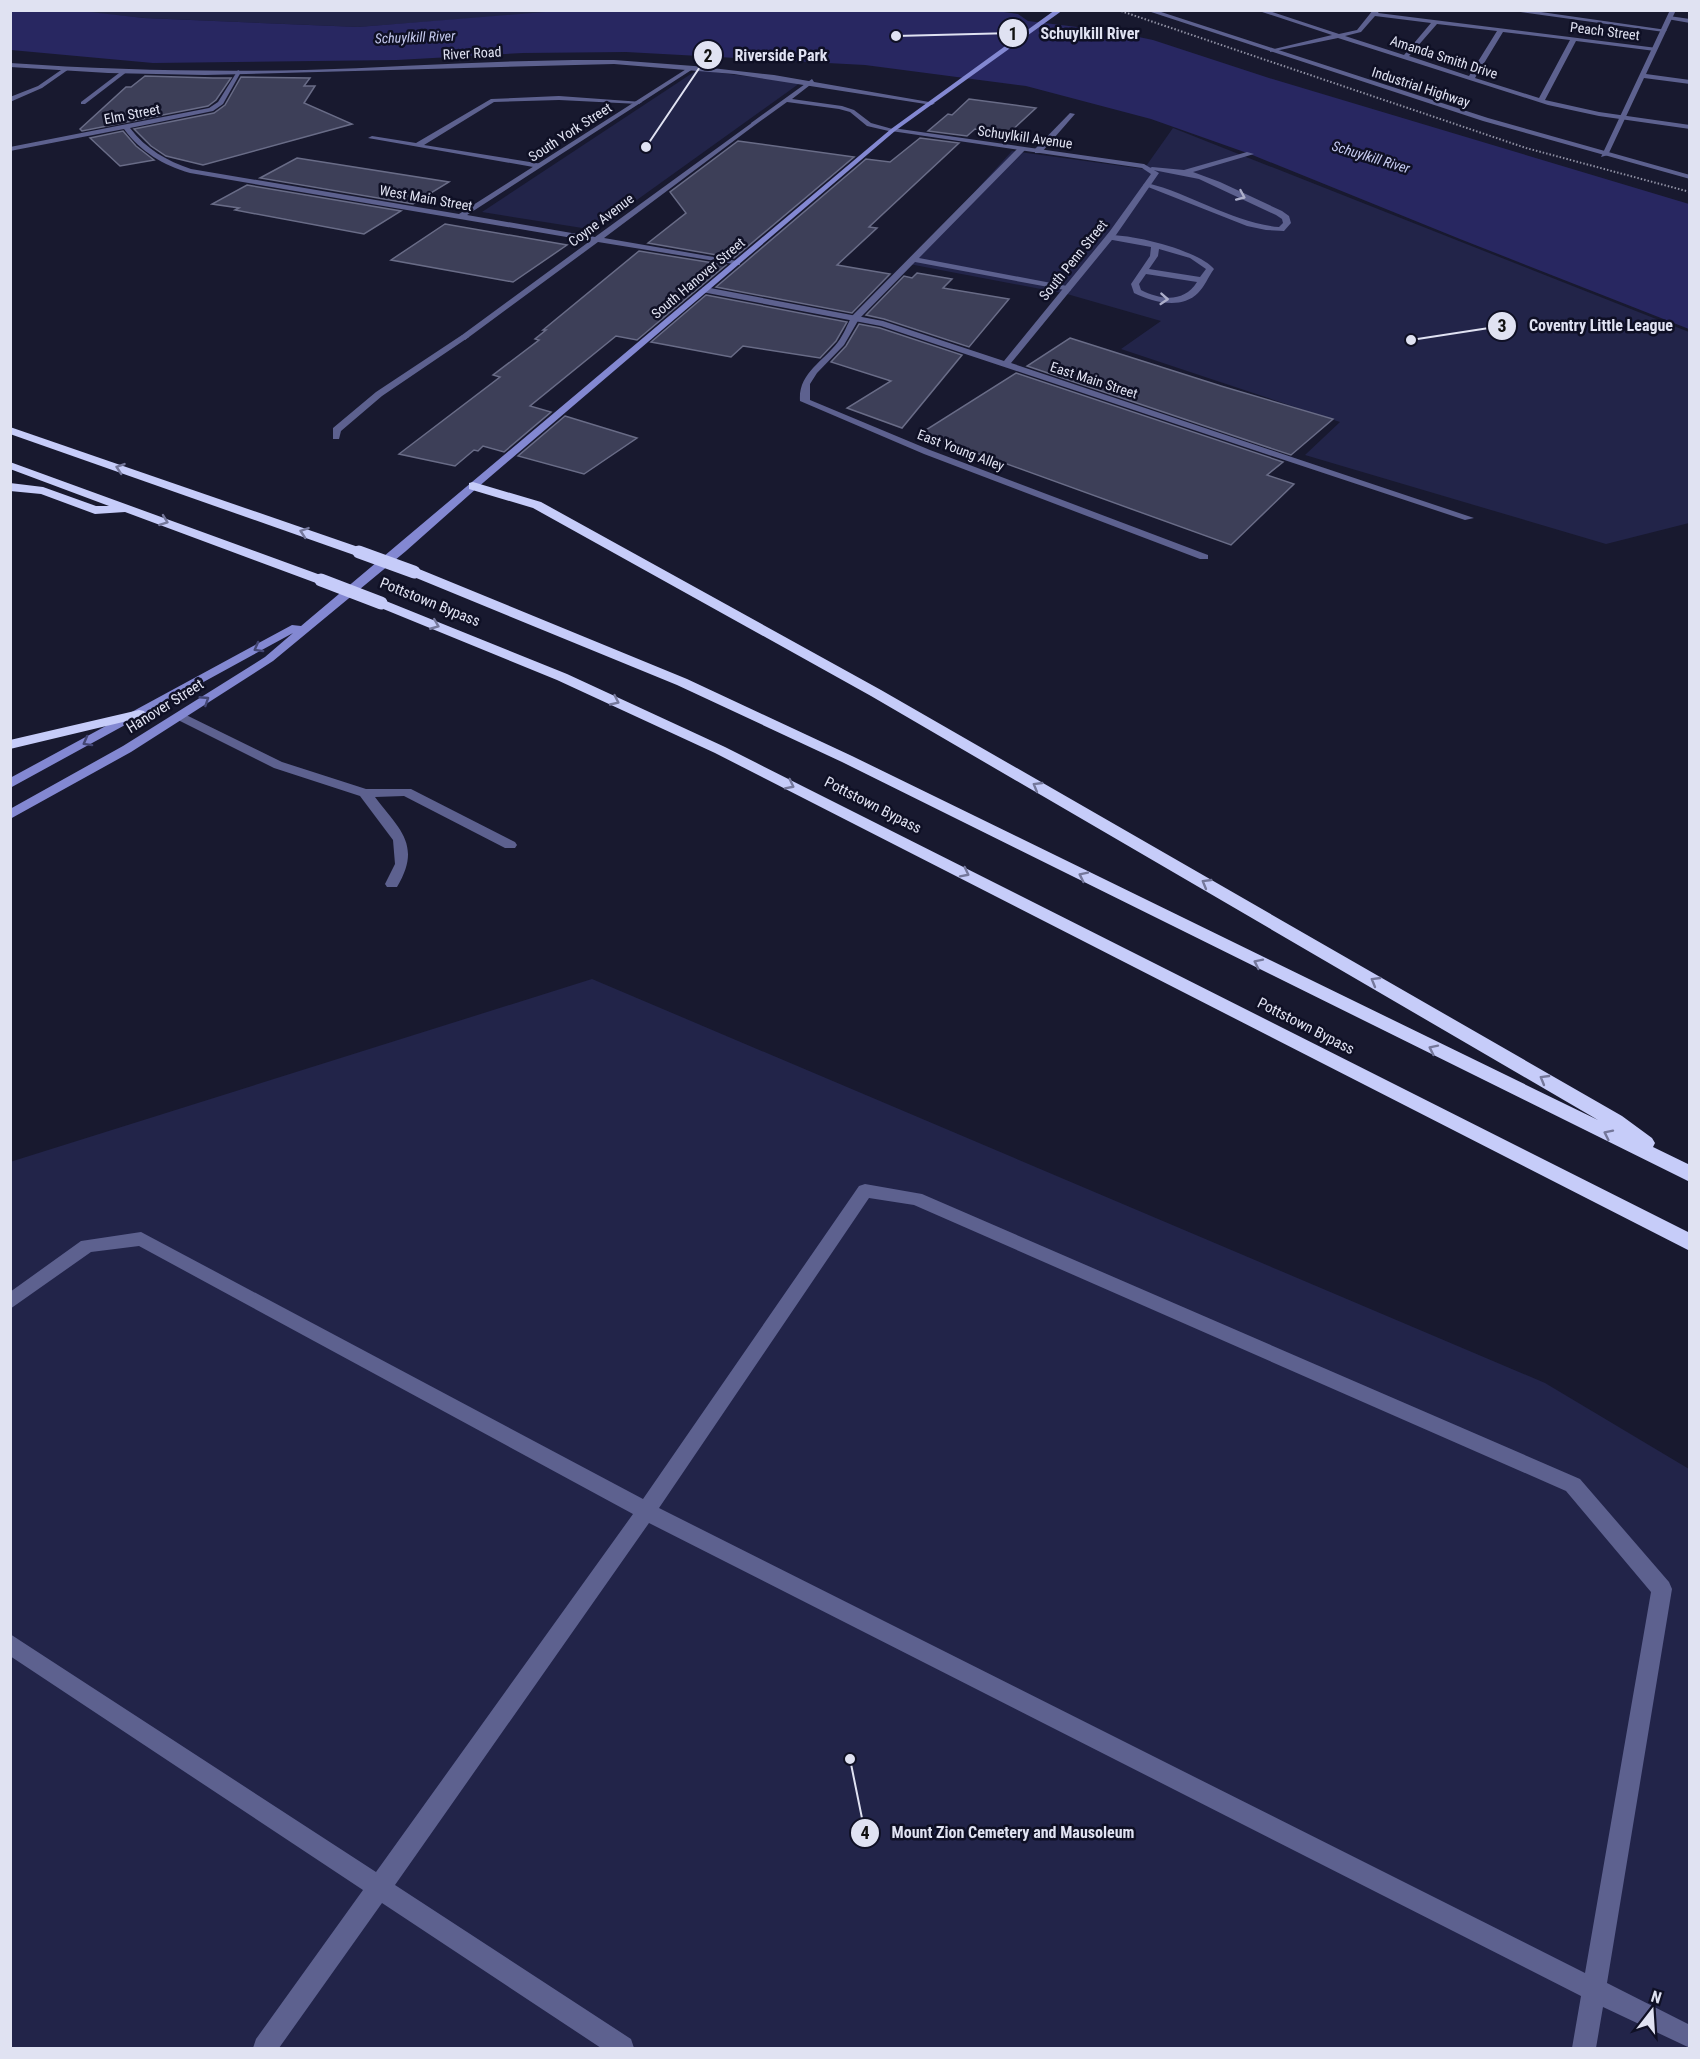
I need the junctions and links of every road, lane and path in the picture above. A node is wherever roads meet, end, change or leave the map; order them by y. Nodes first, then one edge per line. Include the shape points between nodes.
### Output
1 (1060, 10) edge
2 (1148, 10) edge
3 (1259, 10) edge
4 (1509, 10) edge
5 (1673, 10) edge
6 (1376, 12) edge
7 (1295, 15) dead end
8 (1669, 18) junction
9 (1286, 19) junction
10 (1689, 21) edge
11 (1435, 22) junction
12 (1501, 30) junction
13 (1664, 30) junction
14 (1339, 36) junction
15 (1574, 39) junction
16 (1655, 49) junction
17 (1272, 51) junction
18 (1405, 57) junction
19 (10, 65) edge
20 (693, 67) junction
21 (66, 69) junction
22 (125, 71) junction
23 (238, 72) junction
24 (1643, 76) junction
25 (1471, 78) junction
26 (812, 81) junction
27 (1689, 82) edge
28 (10, 100) edge
29 (786, 100) junction
30 (1541, 101) junction
31 (639, 102) junction
32 (83, 103) dead end
33 (932, 103) junction
34 (1072, 114) dead end
35 (1624, 118) junction
36 (1689, 127) edge
37 (126, 128) junction
38 (893, 130) junction
39 (372, 138) dead end
40 (417, 146) junction
41 (1022, 148) junction
42 (10, 149) edge
43 (1038, 151) junction
44 (1250, 154) dead end
45 (1604, 155) junction
46 (538, 166) junction
47 (1152, 169) junction
48 (1186, 172) junction
49 (1689, 177) edge
50 (1147, 185) junction
51 (459, 217) junction
52 (1110, 237) junction
53 (597, 240) junction
54 (1155, 246) junction
55 (913, 259) junction
56 (737, 263) junction
57 (1144, 271) junction
58 (1202, 280) junction
59 (705, 290) junction
60 (1067, 290) junction
61 (855, 318) junction
62 (1005, 365) junction
63 (10, 430) edge
64 (336, 437) dead end
65 (10, 465) edge
66 (473, 486) junction
67 (10, 487) edge
68 (131, 509) junction
69 (1469, 518) dead end
70 (1204, 558) dead end
71 (327, 610) junction
72 (139, 714) junction
73 (180, 716) junction
74 (10, 745) edge
75 (10, 784) edge
76 (365, 793) junction
77 (10, 815) edge
78 (510, 845) dead end
79 (392, 884) dead end
80 (1685, 1171) edge
81 (1689, 1243) edge
82 (10, 1302) edge
83 (646, 1511) junction
84 (10, 1644) edge
85 (379, 1888) junction
86 (1594, 1990) junction
87 (1689, 2038) edge
88 (265, 2049) edge
89 (622, 2049) edge
90 (1584, 2049) edge

1 - 33 main road, South Hanover Street
2 - 17 street, Industrial Highway
3 - 9 street, Amanda Smith Drive
4 - 13 street
5 - 8 street
6 - 11 street, Peach Street
6 - 14 street via 1359,31
7 - 9 street
8 - 10 street
8 - 13 street
9 - 14 street, Amanda Smith Drive
11 - 12 street, Peach Street
11 - 18 street
12 - 15 street, Peach Street
12 - 25 street
13 - 16 street
14 - 17 street
14 - 18 street, Amanda Smith Drive
15 - 16 street, Peach Street
15 - 30 street
16 - 24 street
17 - 45 street, Industrial Highway via 1485,121
18 - 25 street, Amanda Smith Drive
19 - 21 street, River Road
20 - 23 street, River Road via 575,62
20 - 26 street, River Road
20 - 31 street, South York Street
21 - 22 street, River Road
21 - 28 street via 40,87
22 - 23 street, River Road
22 - 32 street
23 - 37 street, Elm Street via 221,103 211,110
24 - 27 street
24 - 35 street
25 - 30 street, Amanda Smith Drive
26 - 29 street, Coyne Avenue
26 - 33 street, River Road
29 - 38 street, Schuylkill Avenue via 852,111 869,125
29 - 53 street, Coyne Avenue
30 - 35 street, Amanda Smith Drive
31 - 40 street via 493,100
31 - 46 street, South York Street
33 - 38 main road, South Hanover Street
34 - 43 street
35 - 36 street, Amanda Smith Drive
35 - 45 street
37 - 42 street, Elm Street
37 - 51 street, West Main Street via 160,160 190,171
38 - 41 street, Schuylkill Avenue
38 - 56 main road, South Hanover Street
39 - 40 street
40 - 46 street
41 - 43 street, Schuylkill Avenue
41 - 55 street
43 - 47 street, Schuylkill Avenue
44 - 48 street
45 - 49 street, Industrial Highway
46 - 51 street, South York Street
47 - 48 street, Schuylkill Avenue
47 - 50 street, South Penn Street via 1155,173
48 -> 50 street via 1279,213 1287,223 1281,229 1258,227 1174,192
50 - 52 street, South Penn Street
51 - 53 street, West Main Street
52 - 54 street
52 - 60 street, South Penn Street
53 - 56 street, West Main Street
53 - 64 street, Coyne Avenue via 465,337 379,394 336,430
54 - 57 street via 1154,256
54 - 58 street via 1206,263 1209,269
55 - 60 street
55 - 61 street
56 - 59 main road, South Hanover Street
57 - 58 street
57 -> 58 street via 1135,284 1137,291 1148,297 1181,299 1193,293
59 - 61 street, East Main Street
59 - 66 main road, South Hanover Street
60 - 62 street, South Penn Street
61 - 62 street, East Main Street
61 - 70 street, East Young Alley via 837,348 809,376 802,390 805,401
62 - 69 street, East Main Street
80 -> 63 highway, Pottstown Bypass, bridge via 837,754 682,682 414,572
65 - 68 highway, Pottstown Bypass
66 - 71 main road, Hanover Street
80 -> 66 highway via 1615,1120 876,693 537,505
67 - 68 highway via 43,491 95,510
68 -> 81 highway, Pottstown Bypass, bridge via 381,603 562,677 720,750
71 -> 72 main road, Hanover Street
73 -> 71 main road, Hanover Street via 269,658
72 - 74 highway
72 -> 75 main road, Hanover Street
73 - 76 street via 278,765
73 - 77 main road, Hanover Street
76 - 78 street via 406,792
76 - 79 street via 400,840 402,864
82 - 83 street via 87,1246 141,1239
83 - 85 street
83 - 86 street
83 - 86 street via 865,1191 916,1199 1573,1485 1662,1589
84 - 85 street
85 - 88 street
85 - 89 street
86 - 87 street
86 - 90 street

